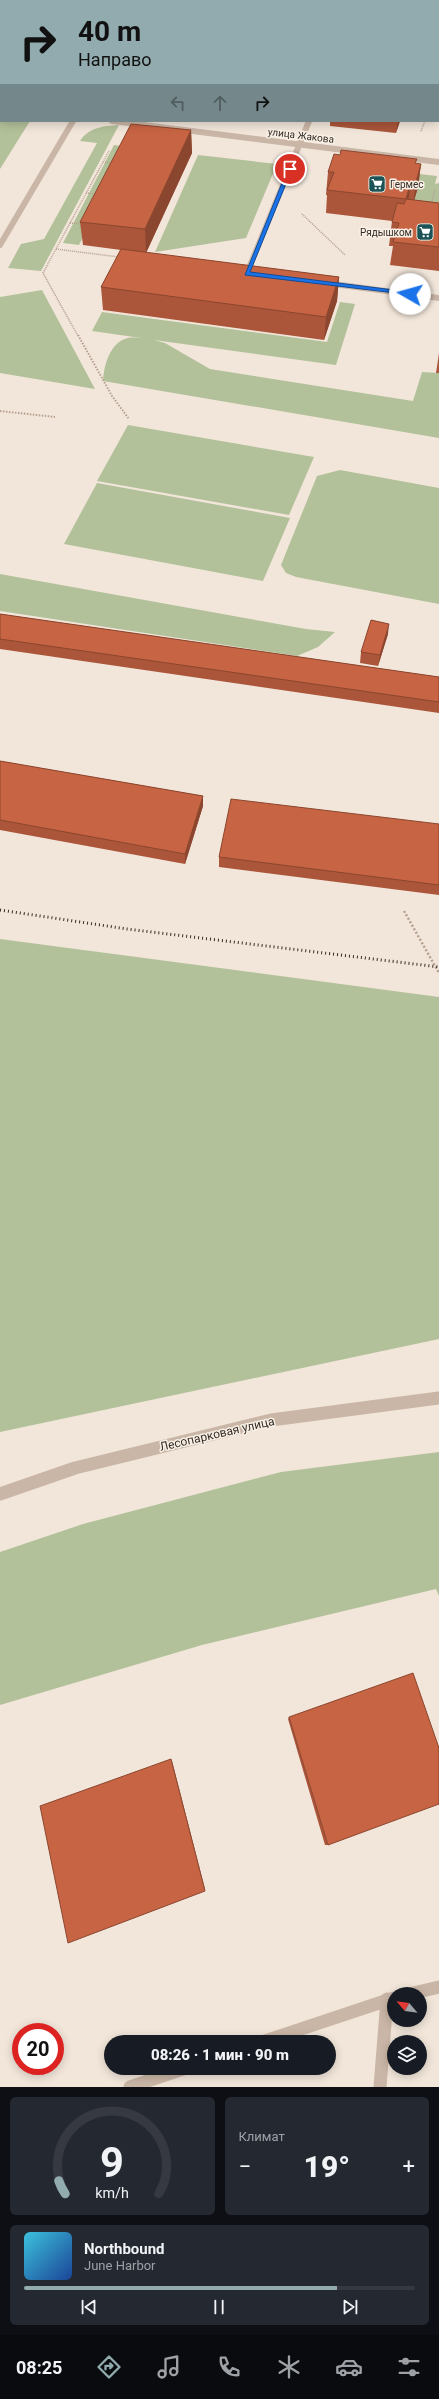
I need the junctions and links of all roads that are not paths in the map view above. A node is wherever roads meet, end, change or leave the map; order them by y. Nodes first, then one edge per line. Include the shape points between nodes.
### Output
1 (72, 122) edge
2 (124, 122) edge
3 (309, 122) edge
4 (300, 144) junction
5 (439, 162) edge
6 (0, 246) edge
7 (239, 272) edge
8 (247, 273) junction
9 (255, 274) edge
10 (318, 282) edge
11 (439, 298) edge
12 (439, 1398) edge
13 (0, 1494) edge
14 (439, 1987) edge
15 (427, 1990) edge
16 (387, 1999) edge
17 (387, 2025) edge
18 (282, 2035) edge
19 (165, 2075) edge
20 (130, 2087) edge
21 (380, 2087) edge

1 - 6 street
2 - 4 street, улица Жакова
3 - 4 street
4 - 5 street, улица Жакова
4 - 8 street
7 - 8 street
8 - 9 street
10 - 11 street
12 - 13 street, Лесопарковая улица via 271,1420 75,1468
14 - 15 street
16 - 18 street
17 - 21 street
19 - 20 street

